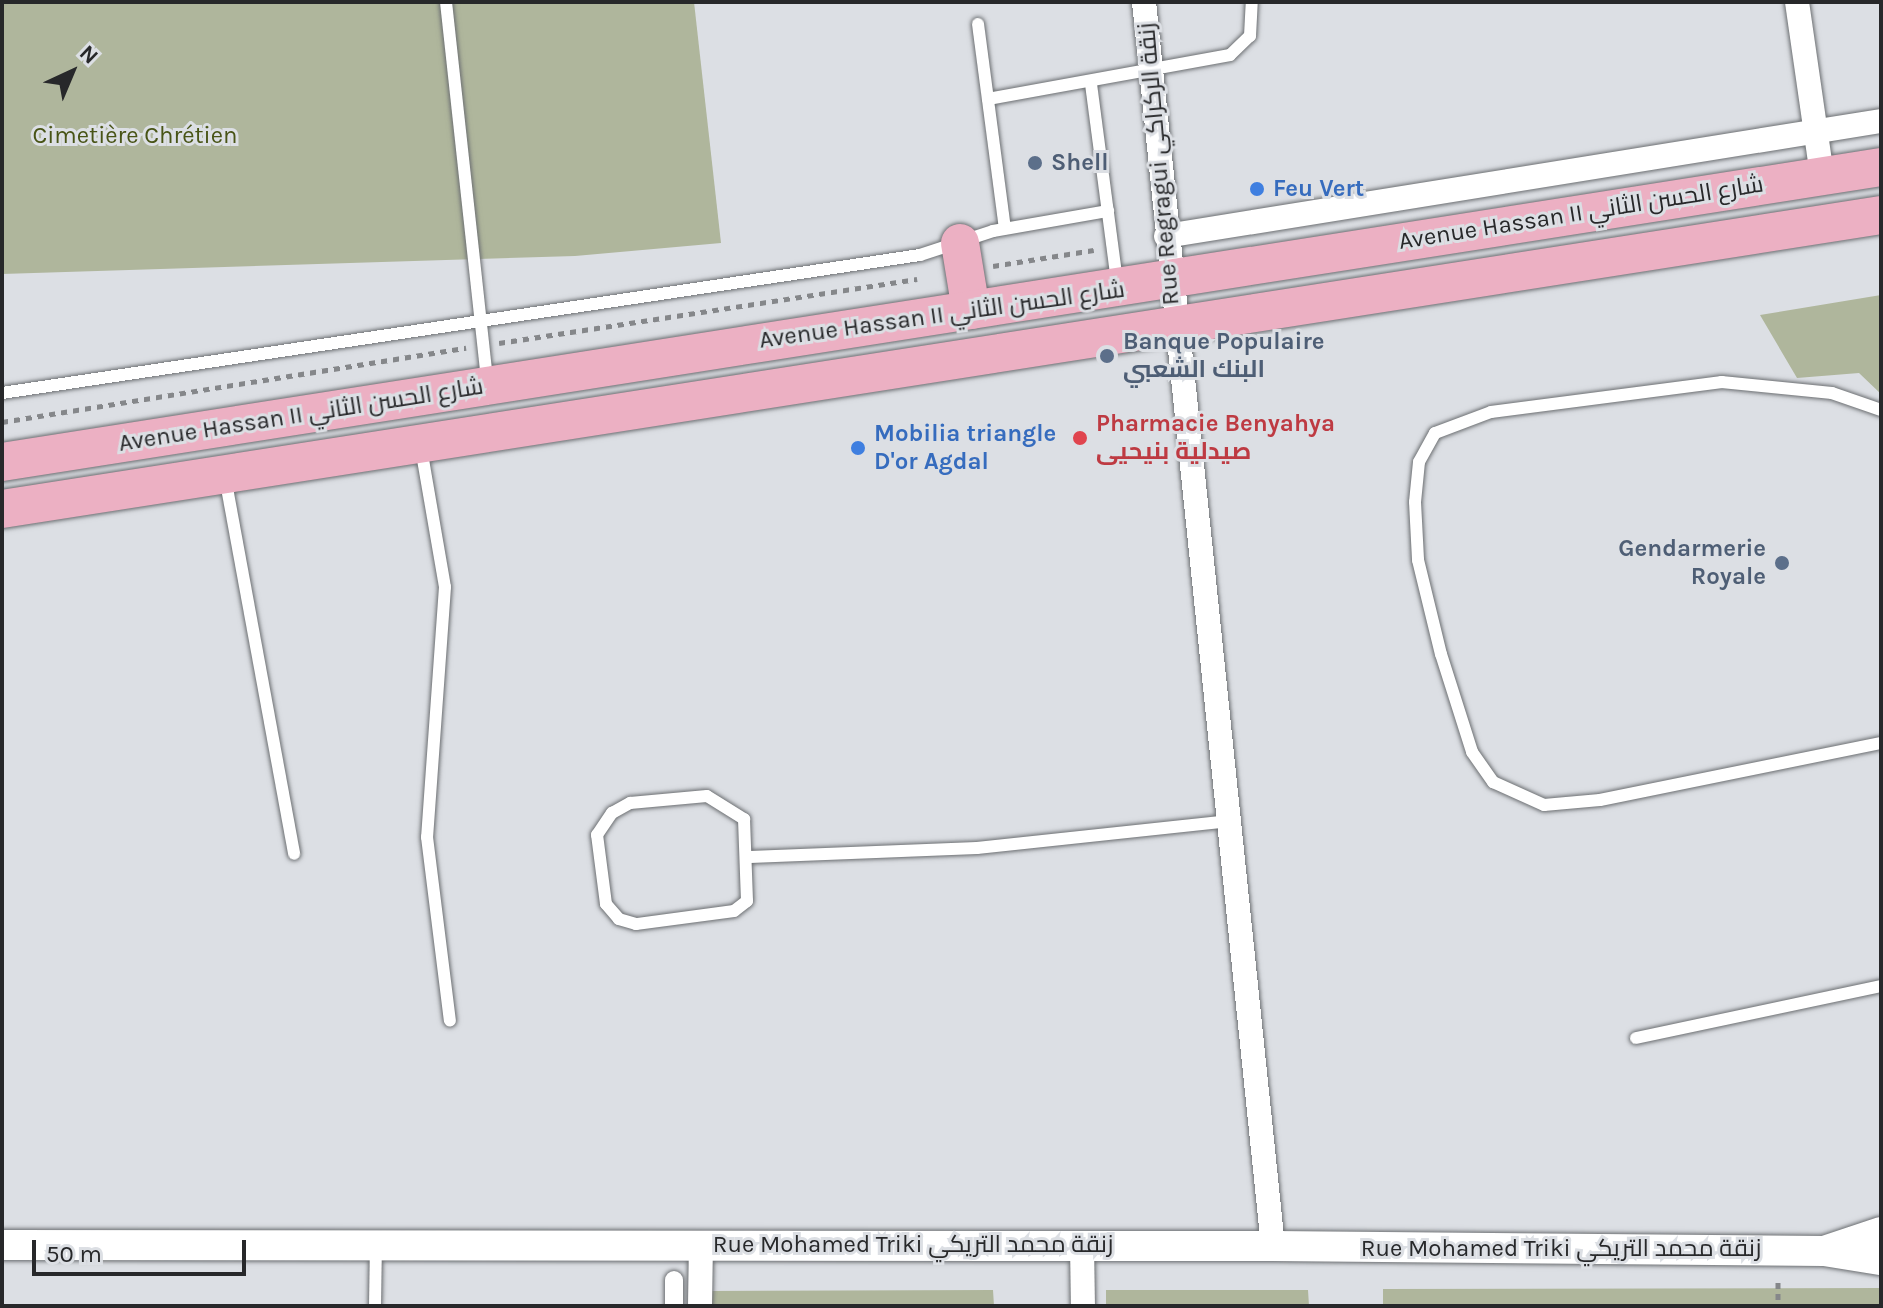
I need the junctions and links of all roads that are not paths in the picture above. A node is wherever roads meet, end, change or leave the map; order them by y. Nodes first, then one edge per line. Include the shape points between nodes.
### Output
1 (446, 2) edge
2 (1144, 2) edge
3 (1252, 2) edge
4 (1797, 2) edge
5 (978, 24) dead end
6 (1152, 74) junction
7 (1091, 84) junction
8 (988, 99) junction
9 (1881, 121) edge
10 (1816, 132) junction
11 (1881, 167) edge
12 (1822, 176) junction
13 (1108, 211) junction
14 (1881, 215) edge
15 (1005, 228) junction
16 (1166, 236) junction
17 (963, 257) junction
18 (1170, 281) junction
19 (1118, 289) junction
20 (971, 310) junction
21 (477, 321) junction
22 (1175, 325) junction
23 (487, 386) junction
24 (2, 393) edge
25 (1881, 410) edge
26 (420, 445) junction
27 (2, 462) edge
28 (224, 474) junction
29 (2, 509) edge
30 (1881, 743) edge
31 (1228, 821) junction
32 (294, 854) dead end
33 (750, 857) junction
34 (1881, 986) edge
35 (450, 1021) dead end
36 (1636, 1038) dead end
37 (1881, 1232) edge
38 (2, 1245) edge
39 (376, 1245) junction
40 (701, 1245) junction
41 (1082, 1245) junction
42 (1273, 1246) junction
43 (1881, 1246) edge
44 (1824, 1251) junction
45 (1881, 1260) edge
46 (674, 1280) dead end
47 (375, 1306) edge
48 (674, 1306) edge
49 (700, 1306) edge
50 (1083, 1306) edge

1 - 21 lane
2 - 6 street, Rue Regragui زنقة الركراكي
3 - 6 lane via 1254,25 1242,47
4 - 10 street
5 - 8 lane
6 - 7 lane
6 - 16 street, Rue Regragui زنقة الركراكي
7 - 8 lane
7 - 13 lane
8 - 15 lane
9 - 10 street
10 - 12 street
10 - 16 street
11 - 12 main road, Avenue Hassan II شارع الحسن الثاني
12 - 18 main road, Avenue Hassan II شارع الحسن الثاني
13 - 15 lane
13 - 19 lane
14 - 22 main road, Avenue Hassan II شارع الحسن الثاني
15 - 17 lane
16 - 18 street, Rue Regragui زنقة الركراكي
17 - 20 main road
17 - 21 lane
18 - 19 main road, Avenue Hassan II شارع الحسن الثاني
18 - 22 street, Rue Regragui زنقة الركراكي
19 - 20 main road, Avenue Hassan II شارع الحسن الثاني
20 - 23 main road, Avenue Hassan II شارع الحسن الثاني
21 - 23 lane
21 - 24 lane
22 - 26 main road, Avenue Hassan II شارع الحسن الثاني
22 - 31 street, Rue Regragui زنقة الركراكي
23 - 27 main road, Avenue Hassan II شارع الحسن الثاني
25 - 30 lane via 1832,393 1722,382 1491,412 1435,433 1419,462 1415,502 1418,560 1441,654 1472,752 1493,782 1544,805 1600,800
26 - 28 main road, Avenue Hassan II شارع الحسن الثاني
26 - 35 lane via 445,587 427,837
28 - 29 main road, Avenue Hassan II شارع الحسن الثاني
28 - 32 lane
31 - 33 lane via 977,848
31 - 42 street, Rue Regragui زنقة الركراكي
33 - 33 lane via 747,901 734,911 636,924 619,919 606,904 597,835 612,813 630,803 707,796 744,819
34 - 36 lane
37 - 44 street
38 - 39 street, Rue Mohamed Triki زنقة محمد التريكي
39 - 40 street, Rue Mohamed Triki زنقة محمد التريكي
39 - 47 lane
40 - 41 street, Rue Mohamed Triki زنقة محمد التريكي
40 - 49 street
41 - 42 street, Rue Mohamed Triki زنقة محمد التريكي
41 - 50 street
42 - 44 street, Rue Mohamed Triki زنقة محمد التريكي
43 - 44 street, Rue Mohamed Triki زنقة محمد التريكي
44 - 45 street, Rue Mohamed Triki زنقة محمد التريكي
46 - 48 street

